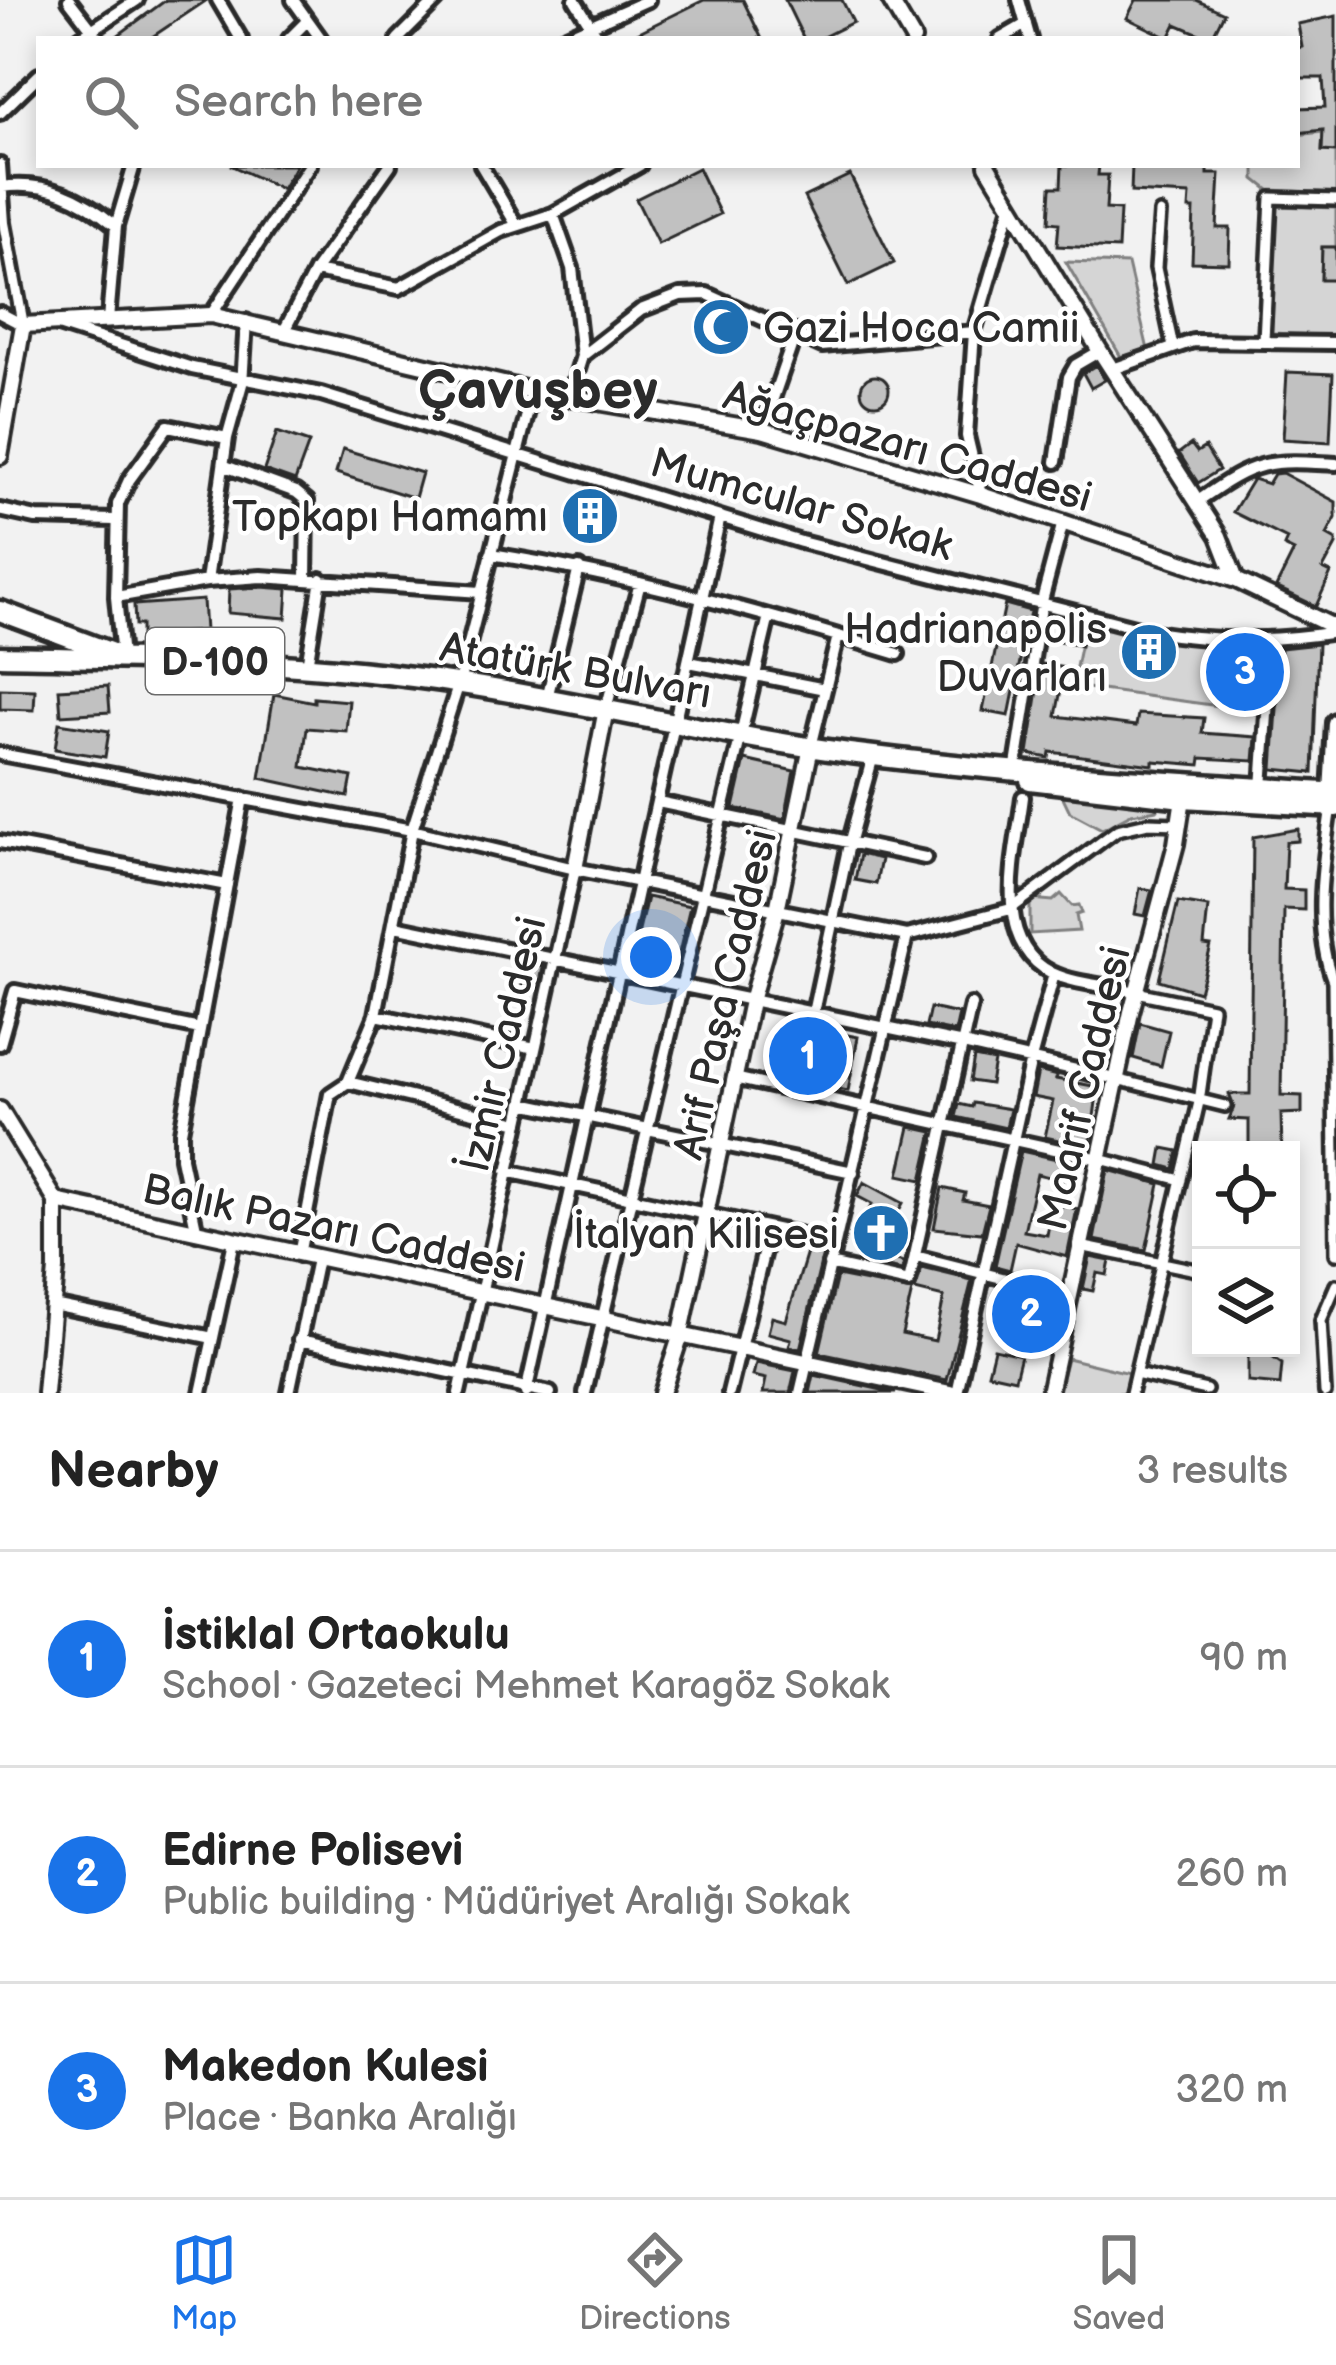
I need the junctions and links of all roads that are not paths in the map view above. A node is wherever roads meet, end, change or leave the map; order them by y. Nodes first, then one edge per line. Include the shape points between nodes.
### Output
1 (69, 0) edge
2 (137, 0) edge
3 (218, 0) edge
4 (293, 0) edge
5 (437, 0) edge
6 (575, 0) edge
7 (648, 0) edge
8 (1019, 0) edge
9 (897, 2) edge
10 (306, 22) junction
11 (590, 23) junction
12 (1026, 24) junction
13 (91, 27) junction
14 (81, 36) edge
15 (97, 36) edge
16 (240, 36) edge
17 (292, 36) edge
18 (318, 36) edge
19 (401, 36) edge
20 (566, 36) edge
21 (597, 36) edge
22 (912, 36) edge
23 (1005, 36) edge
24 (1029, 36) edge
25 (36, 78) edge
26 (0, 112) edge
27 (0, 165) edge
28 (133, 168) edge
29 (308, 168) edge
30 (388, 168) edge
31 (483, 168) edge
32 (635, 168) edge
33 (992, 168) edge
34 (1, 187) edge
35 (1336, 200) edge
36 (1011, 206) junction
37 (1160, 213) dead end
38 (553, 214) junction
39 (516, 224) junction
40 (116, 226) junction
41 (315, 271) junction
42 (0, 314) edge
43 (211, 315) junction
44 (108, 320) junction
45 (246, 320) junction
46 (51, 322) junction
47 (23, 325) junction
48 (284, 331) junction
49 (796, 332) junction
50 (974, 332) junction
51 (1264, 340) junction
52 (1336, 343) edge
53 (1173, 346) junction
54 (1100, 351) junction
55 (582, 356) junction
56 (1113, 369) junction
57 (242, 376) junction
58 (533, 392) junction
59 (5, 397) edge
60 (569, 399) junction
61 (762, 430) junction
62 (227, 438) junction
63 (514, 454) junction
64 (0, 456) edge
65 (1056, 462) dead end
66 (1336, 464) edge
67 (225, 466) junction
68 (981, 495) junction
69 (1198, 502) junction
70 (0, 509) edge
71 (720, 517) junction
72 (115, 520) junction
73 (1063, 522) junction
74 (491, 554) junction
75 (579, 568) junction
76 (306, 579) junction
77 (321, 579) junction
78 (1236, 580) junction
79 (208, 581) junction
80 (640, 583) junction
81 (482, 592) junction
82 (116, 597) junction
83 (703, 598) junction
84 (1042, 601) junction
85 (0, 611) edge
86 (769, 616) junction
87 (1336, 630) edge
88 (838, 636) junction
89 (1273, 640) junction
90 (898, 654) dead end
91 (0, 656) edge
92 (122, 657) junction
93 (689, 662) junction
94 (307, 666) junction
95 (757, 677) junction
96 (459, 683) junction
97 (825, 689) junction
98 (547, 698) junction
99 (605, 710) junction
100 (675, 722) junction
101 (1336, 722) edge
102 (741, 734) junction
103 (811, 747) junction
104 (0, 754) edge
105 (873, 756) junction
106 (1016, 772) junction
107 (1262, 788) junction
108 (1183, 790) junction
109 (1023, 797) dead end
110 (243, 798) junction
111 (1334, 800) edge
112 (658, 802) junction
113 (722, 816) junction
114 (1179, 824) junction
115 (412, 830) junction
116 (794, 833) junction
117 (0, 842) edge
118 (848, 844) junction
119 (925, 858) dead end
120 (1331, 865) edge
121 (574, 869) junction
122 (640, 883) junction
123 (227, 885) junction
124 (705, 896) junction
125 (1011, 909) junction
126 (776, 910) junction
127 (835, 922) junction
128 (395, 926) junction
129 (907, 936) junction
130 (555, 960) junction
131 (1054, 974) junction
132 (618, 975) junction
133 (1335, 981) edge
134 (683, 986) junction
135 (1136, 992) junction
136 (751, 1000) junction
137 (971, 1006) dead end
138 (813, 1013) junction
139 (376, 1015) junction
140 (200, 1028) junction
141 (885, 1029) junction
142 (0, 1043) edge
143 (963, 1044) junction
144 (535, 1048) junction
145 (1031, 1059) junction
146 (734, 1078) junction
147 (1116, 1079) junction
148 (348, 1082) junction
149 (1199, 1102) junction
150 (523, 1103) junction
151 (1225, 1106) dead end
152 (865, 1108) junction
153 (0, 1110) edge
154 (588, 1115) junction
155 (519, 1123) junction
156 (944, 1125) junction
157 (649, 1127) junction
158 (1014, 1142) junction
159 (723, 1144) junction
160 (1335, 1151) edge
161 (1100, 1159) junction
162 (507, 1171) junction
163 (853, 1172) junction
164 (1181, 1180) junction
165 (573, 1186) junction
166 (631, 1198) junction
167 (56, 1201) junction
168 (708, 1216) junction
169 (769, 1230) junction
170 (196, 1233) junction
171 (234, 1241) junction
172 (835, 1241) junction
173 (1080, 1246) junction
174 (1336, 1254) edge
175 (299, 1255) junction
176 (916, 1256) junction
177 (316, 1259) junction
178 (1162, 1263) junction
179 (829, 1264) junction
180 (1192, 1269) edge
181 (984, 1274) junction
182 (1336, 1285) edge
183 (480, 1292) junction
184 (1069, 1295) junction
185 (53, 1305) junction
186 (545, 1306) junction
187 (602, 1318) junction
188 (680, 1336) junction
189 (212, 1338) junction
190 (299, 1340) junction
191 (742, 1348) junction
192 (807, 1360) junction
193 (463, 1374) junction
194 (1136, 1374) junction
195 (1207, 1390) edge
196 (527, 1391) edge
197 (45, 1393) edge
198 (201, 1393) edge
199 (289, 1393) edge
200 (459, 1393) edge
201 (550, 1393) edge
202 (585, 1393) edge
203 (662, 1393) edge
204 (729, 1393) edge
205 (800, 1393) edge
206 (953, 1393) edge
207 (1048, 1393) edge
208 (1131, 1393) edge
209 (1325, 1393) edge

1 - 13 street
2 - 13 street
3 - 16 street
4 - 10 street
5 - 19 street
6 - 11 street
7 - 11 street
8 - 12 street
9 - 22 street
10 - 17 street
10 - 18 street
11 - 20 street
11 - 21 street
12 - 23 street
12 - 24 street
13 - 14 street
13 - 15 street
25 - 26 street
27 - 34 street
28 - 40 street
29 - 43 street
30 - 41 street
31 - 39 street
32 - 38 street
33 - 36 street
34 - 40 street via 50,187
34 - 47 street
35 - 51 street via 1271,198
36 - 50 street
36 - 54 street
37 - 53 street via 1156,268
38 - 39 street
38 - 55 street via 572,268
39 - 41 street via 399,288
40 - 44 street
41 - 48 street
42 - 47 street
43 - 44 street, Ağaçpazarı Caddesi
43 - 45 street, Ağaçpazarı Caddesi
44 - 46 street, Ağaçpazarı Caddesi
45 - 48 street, Ağaçpazarı Caddesi
45 - 57 street
46 - 47 street, Ağaçpazarı Caddesi
46 - 57 street, Mumcular Sokak
47 - 59 street
48 - 58 street, Ağaçpazarı Caddesi
49 - 50 street via 821,346
49 - 55 street via 707,294 680,295 641,310
49 - 61 street
50 - 68 street via 967,436
51 - 52 street
51 - 53 street
53 - 56 street
54 - 56 street
54 - 65 street via 1069,376
55 - 60 street
56 - 69 street
57 - 62 street
57 - 63 street, Mumcular Sokak
58 - 60 street, Ağaçpazarı Caddesi
58 - 63 street
59 - 64 street
60 - 61 street, Ağaçpazarı Caddesi
61 - 68 street, Ağaçpazarı Caddesi
62 - 67 street
62 - 72 street via 168,426 129,480
63 - 71 street, Mumcular Sokak
63 - 74 street
66 - 69 street via 1262,463
67 - 76 street via 307,501
67 - 79 street
68 - 73 street, Ağaçpazarı Caddesi
69 - 78 street
70 - 72 street
71 - 83 street
71 - 84 street, Mumcular Sokak
72 - 82 street
73 - 78 street, Ağaçpazarı Caddesi
73 - 84 street
74 - 75 street
74 - 81 street
75 - 80 street
75 - 98 street
76 - 77 street
76 - 79 street
77 - 81 street
77 - 94 street
78 - 87 street, Ağaçpazarı Caddesi
79 - 82 street
80 - 83 street
80 - 99 street
81 - 96 street
82 - 92 street
83 - 86 street
83 - 93 street
84 - 89 street, Mumcular Sokak via 1154,632
84 - 106 street
85 - 92 main road, Atatürk Bulvarı / D-100
86 - 88 street
86 - 95 street
87 - 89 street, Mumcular Sokak
88 - 90 street
88 - 97 street
89 - 107 street
91 - 92 main road, Atatürk Bulvarı
92 - 94 main road, Atatürk Bulvarı / D-100
93 - 95 street
93 - 100 street
94 - 96 main road, Atatürk Bulvarı / D-100
95 - 97 street
95 - 102 street
96 - 98 main road, Atatürk Bulvarı / D-100
96 - 115 street
97 - 103 street
98 - 99 main road, Atatürk Bulvarı / D-100
99 - 100 main road, Atatürk Bulvarı / D-100
99 - 121 street, İzmir Caddesi
100 - 102 main road, Atatürk Bulvarı / D-100
100 - 112 street
101 - 111 main road
102 - 103 main road, Atatürk Bulvarı / D-100
102 - 113 street
103 - 105 main road, Atatürk Bulvarı / D-100
103 - 116 street, Arif Paşa Caddesi
104 - 110 street
105 - 106 main road, Atatürk Bulvarı / D-100
105 - 118 street
106 - 108 main road, Atatürk Bulvarı / D-100 via 1031,781
107 - 108 main road, Atatürk Bulvarı / D-100
107 - 111 main road, Atatürk Bulvarı / D-100
108 - 111 main road, Atatürk Bulvarı / D-100
108 - 114 street, Maarif Caddesi
109 - 125 street
110 - 115 street
110 - 123 street
111 - 120 street
112 - 113 street
112 - 122 street
113 - 116 street
113 - 124 street
114 - 125 street via 1118,830
114 - 135 street, Maarif Caddesi
115 - 121 street
115 - 128 street
116 - 118 street
116 - 126 street, Arif Paşa Caddesi
117 - 123 street
118 - 119 street
118 - 127 street
120 - 133 street via 1322,936
121 - 122 street
121 - 130 street, İzmir Caddesi
122 - 124 street
122 - 132 street
123 - 140 street
124 - 126 street
124 - 134 street
125 - 129 street
125 - 131 street via 1034,958
126 - 127 street
126 - 136 street, Arif Paşa Caddesi
127 - 129 street
127 - 138 street
128 - 130 street
128 - 139 street
129 - 141 street
130 - 132 street
130 - 144 street, İzmir Caddesi
131 - 135 street
131 - 145 street
132 - 134 street
132 - 154 street
133 - 160 street
134 - 136 street
134 - 157 street
135 - 147 street, Maarif Caddesi
135 - 149 street via 1212,1008
136 - 138 street
136 - 146 street, Arif Paşa Caddesi
137 - 143 street
138 - 141 street
139 - 144 street
139 - 148 street
140 - 142 street via 15,992
140 - 170 street via 181,1132
141 - 143 street
141 - 152 street
143 - 145 street
143 - 156 street
144 - 150 street, İzmir Caddesi
145 - 147 street
145 - 158 street
146 - 152 street
146 - 159 street, Arif Paşa Caddesi
147 - 149 street
147 - 161 street, Maarif Caddesi
148 - 155 street
148 - 175 street via 330,1094
149 - 151 street
149 - 164 street
150 - 154 street
150 - 155 street, İzmir Caddesi
152 - 156 street
152 - 163 street
153 - 167 street
154 - 157 street
154 - 165 street
155 - 162 street, İzmir Caddesi
156 - 158 street
156 - 176 street
157 - 159 street
157 - 166 street
158 - 161 street
158 - 181 street
159 - 163 street
159 - 168 street, Arif Paşa Caddesi
160 - 174 street
161 - 164 street
161 - 173 street, Maarif Caddesi
162 - 165 street
162 - 183 street, İzmir Caddesi
163 - 172 street
164 - 178 street
165 - 166 street
165 - 186 street
166 - 168 street
166 - 187 street
167 - 170 street, Balık Pazarı Caddesi
167 - 185 street
168 - 169 street
168 - 188 street, Arif Paşa Caddesi
169 - 172 street
169 - 191 street
170 - 171 street, Balık Pazarı Caddesi
171 - 175 street, Balık Pazarı Caddesi
171 - 189 street
172 - 179 street
173 - 178 street
173 - 184 street, Maarif Caddesi
175 - 177 street, Balık Pazarı Caddesi
176 - 179 street via 909,1282
176 - 181 street
177 - 183 street, Balık Pazarı Caddesi
177 - 190 street
178 - 180 street
178 - 194 street
179 - 192 street
181 - 184 street
181 - 206 street
182 - 209 street via 1322,1320
183 - 186 street, Balık Pazarı Caddesi
183 - 193 street, İzmir Caddesi
184 - 207 street, Maarif Caddesi
185 - 189 street
185 - 197 street
186 - 187 street, Balık Pazarı Caddesi
186 - 196 street
187 - 188 street, Balık Pazarı Caddesi
187 - 202 street
188 - 191 street, Balık Pazarı Caddesi
188 - 203 street, Arif Paşa Caddesi
189 - 198 street
190 - 193 street
190 - 199 street
191 - 192 street, Balık Pazarı Caddesi
191 - 204 street
192 - 205 street
192 - 206 street, Balık Pazarı Caddesi
193 - 196 street
193 - 200 street, İzmir Caddesi
194 - 195 street
194 - 208 street
196 - 201 street

